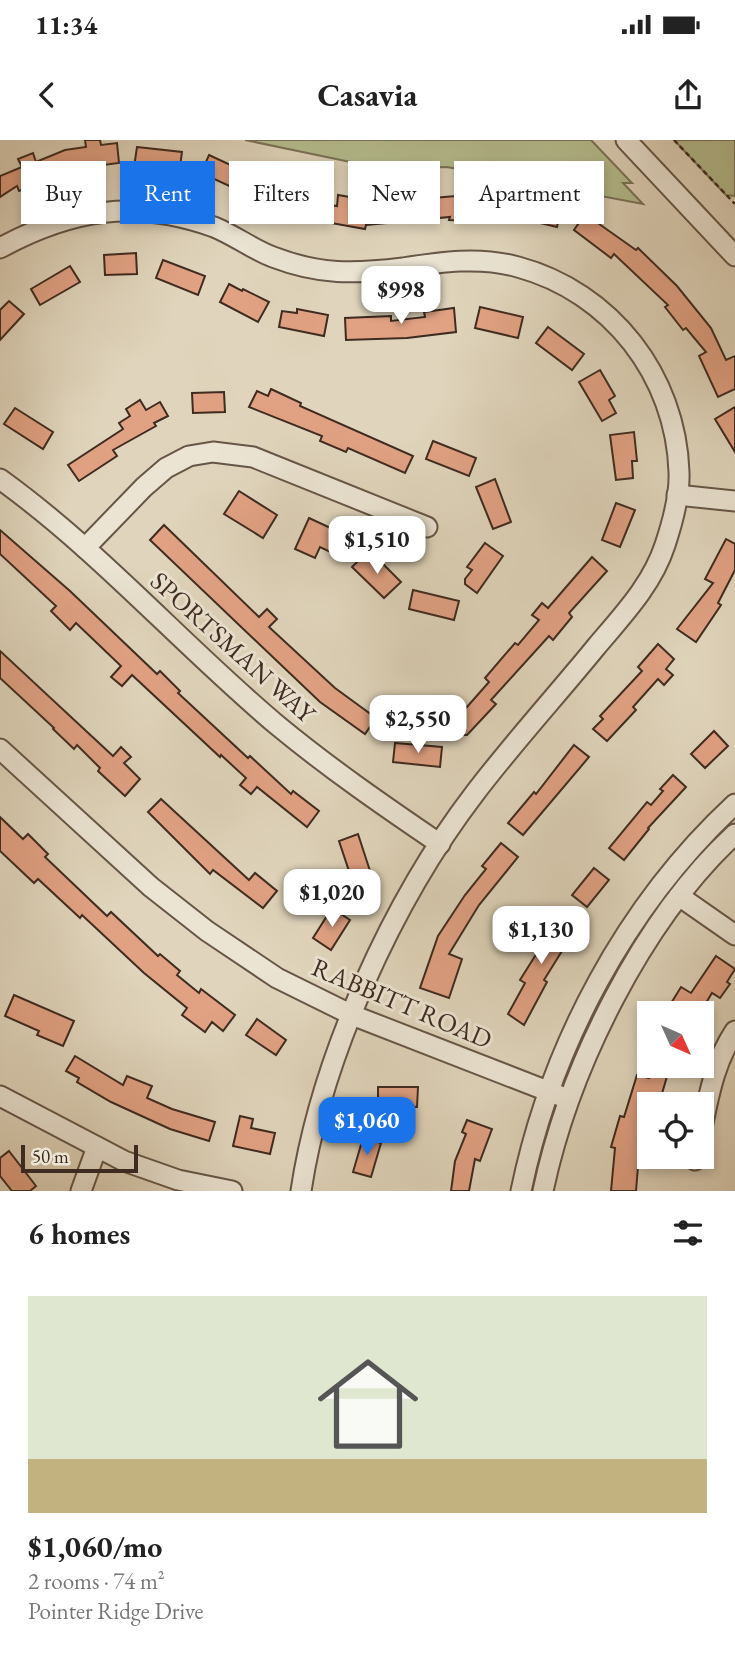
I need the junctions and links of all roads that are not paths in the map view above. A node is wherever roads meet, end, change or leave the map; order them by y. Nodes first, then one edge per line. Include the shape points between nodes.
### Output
1 (625, 140) edge
2 (0, 248) edge
3 (735, 256) edge
4 (0, 479) edge
5 (677, 495) junction
6 (735, 501) edge
7 (427, 527) dead end
8 (85, 548) junction
9 (0, 749) edge
10 (735, 804) edge
11 (735, 834) edge
12 (440, 844) junction
13 (679, 896) junction
14 (735, 935) edge
15 (352, 1015) junction
16 (735, 1031) edge
17 (548, 1092) junction
18 (709, 1092) edge
19 (0, 1096) edge
20 (568, 1099) junction
21 (97, 1147) junction
22 (81, 1191) edge
23 (232, 1191) edge
24 (301, 1191) edge
25 (521, 1191) edge
26 (543, 1191) edge

1 - 3 street
2 - 5 street via 27,233 100,211 161,213 216,228 270,256 309,268 359,274 483,261 552,279 600,308 629,337 652,371 670,412 679,473
4 - 8 street, SPORTSMAN WAY
5 - 6 street
5 - 12 street via 665,547 642,592 474,794
7 - 8 street via 253,457 213,452 189,456 166,468
8 - 12 street, SPORTSMAN WAY via 276,724
9 - 15 street, RABBITT ROAD via 206,932 277,978
10 - 17 street via 662,883 610,960
11 - 13 street
12 - 15 street via 386,935
13 - 14 street
13 - 20 street via 629,971
15 - 17 street, RABBITT ROAD
15 - 24 street via 321,1099
16 - 18 street
17 - 20 street, RABBITT ROAD
17 - 25 street
19 - 21 street
20 - 26 street
21 - 22 street
21 - 23 street via 178,1180

